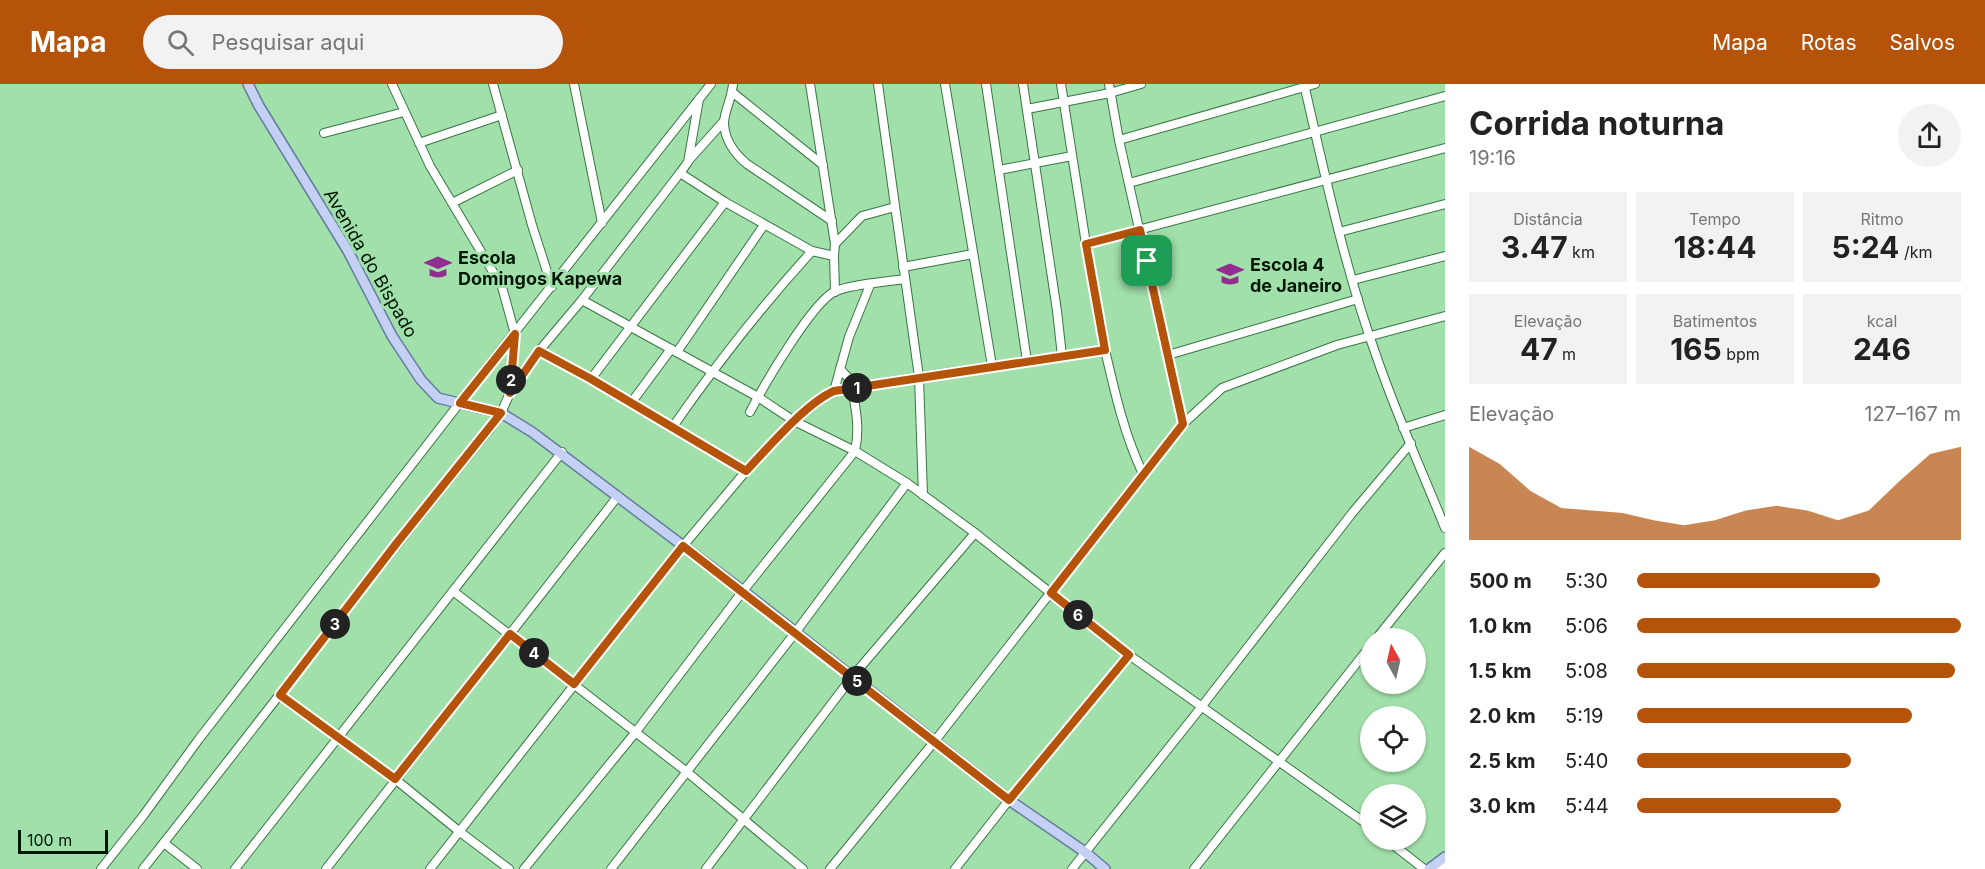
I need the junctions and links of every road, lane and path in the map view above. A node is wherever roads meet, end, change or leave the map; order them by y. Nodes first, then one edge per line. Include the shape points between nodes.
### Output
1 (248, 84) edge
2 (392, 84) edge
3 (493, 84) edge
4 (574, 84) edge
5 (711, 84) edge
6 (810, 84) edge
7 (878, 84) edge
8 (945, 84) edge
9 (986, 84) edge
10 (1023, 84) edge
11 (1061, 84) edge
12 (1141, 84) edge
13 (1315, 84) edge
14 (1304, 85) edge
15 (733, 88) edge
16 (1110, 88) edge
17 (1445, 96) edge
18 (700, 97) junction
19 (1064, 102) junction
20 (1027, 109) junction
21 (404, 112) junction
22 (502, 115) junction
23 (724, 121) junction
24 (1316, 131) junction
25 (324, 133) dead end
26 (1119, 140) junction
27 (418, 143) junction
28 (1445, 148) edge
29 (1072, 156) junction
30 (688, 162) junction
31 (1035, 164) junction
32 (823, 165) junction
33 (518, 170) junction
34 (999, 170) junction
35 (680, 173) junction
36 (1326, 181) junction
37 (1129, 183) junction
38 (452, 202) junction
39 (725, 202) junction
40 (1445, 204) edge
41 (895, 207) junction
42 (832, 220) junction
43 (602, 223) junction
44 (764, 225) junction
45 (1140, 230) junction
46 (1339, 232) junction
47 (835, 244) junction
48 (1086, 244) junction
49 (812, 251) junction
50 (973, 254) junction
51 (834, 256) junction
52 (1445, 256) edge
53 (903, 267) junction
54 (905, 279) junction
55 (1353, 280) junction
56 (870, 285) junction
57 (552, 288) junction
58 (835, 291) junction
59 (1358, 298) junction
60 (582, 300) junction
61 (1445, 316) edge
62 (631, 327) junction
63 (515, 334) junction
64 (1370, 335) junction
65 (1105, 350) junction
66 (539, 351) junction
67 (674, 351) junction
68 (1168, 355) junction
69 (1062, 356) junction
70 (1027, 361) junction
71 (992, 366) junction
72 (840, 369) junction
73 (711, 371) junction
74 (919, 377) junction
75 (591, 379) junction
76 (855, 388) junction
77 (834, 391) junction
78 (510, 393) junction
79 (758, 397) junction
80 (460, 403) junction
81 (631, 403) junction
82 (750, 412) dead end
83 (501, 413) junction
84 (1445, 415) edge
85 (794, 421) junction
86 (1183, 424) junction
87 (672, 428) junction
88 (1402, 428) junction
89 (1411, 442) junction
90 (855, 451) junction
91 (562, 452) junction
92 (746, 471) junction
93 (1143, 474) junction
94 (907, 483) junction
95 (923, 495) junction
96 (618, 496) junction
97 (1442, 515) edge
98 (1445, 528) edge
99 (975, 533) junction
100 (683, 546) junction
101 (1445, 553) edge
102 (453, 591) junction
103 (743, 591) junction
104 (1051, 593) junction
105 (1385, 628) edge
106 (795, 633) junction
107 (510, 634) junction
108 (1129, 655) junction
109 (1360, 659) edge
110 (852, 677) junction
111 (574, 684) junction
112 (280, 695) junction
113 (1202, 706) junction
114 (635, 733) junction
115 (339, 738) junction
116 (934, 742) junction
117 (1278, 760) junction
118 (687, 772) junction
119 (395, 779) junction
120 (1009, 800) junction
121 (744, 820) junction
122 (1360, 820) edge
123 (460, 832) junction
124 (164, 843) junction
125 (1400, 850) edge
126 (1085, 852) junction
127 (1445, 857) edge
128 (1445, 864) edge
129 (101, 869) edge
130 (143, 869) edge
131 (197, 869) edge
132 (236, 869) edge
133 (326, 869) edge
134 (430, 869) edge
135 (509, 869) edge
136 (524, 869) edge
137 (612, 869) edge
138 (706, 869) edge
139 (803, 869) edge
140 (830, 869) edge
141 (955, 869) edge
142 (1072, 869) edge
143 (1106, 869) edge
144 (1194, 869) edge
145 (1424, 869) edge
146 (1429, 869) edge
147 (1438, 869) edge

1 - 80 main road, Avenida do Bispado via 421,380 438,398
2 - 21 street
3 - 22 street
4 - 43 street
5 - 18 street
6 - 32 street
7 - 41 street
8 - 50 street
9 - 34 street
10 - 20 street
11 - 19 street
12 - 16 street
13 - 14 street
14 - 24 street
14 - 26 street
15 - 23 street
15 - 32 street
16 - 19 street
16 - 26 street
17 - 24 street
18 - 30 street
18 - 43 street
19 - 20 street
19 - 29 street
20 - 31 street
21 - 25 street
21 - 27 street
22 - 27 street
22 - 33 street
23 - 30 street
23 - 42 street via 735,154
24 - 36 street
24 - 37 street
26 - 37 street
27 - 38 street
28 - 36 street
29 - 31 street
29 - 48 street
30 - 35 street
31 - 34 street
31 - 69 street
32 - 42 street
33 - 38 street
33 - 57 street
34 - 70 street
35 - 39 street
35 - 60 street
36 - 45 street
36 - 46 street
37 - 45 street
38 - 63 street via 502,287
39 - 44 street
39 - 62 street
40 - 46 street
41 - 47 street via 862,216
41 - 53 street
42 - 47 street
43 - 57 street
44 - 49 street
44 - 67 street
45 - 48 street
45 - 68 street
46 - 55 street
47 - 51 street
48 - 65 street
49 - 51 street
49 - 73 street
50 - 53 street
50 - 71 street
51 - 58 street
52 - 55 street
53 - 54 street
54 - 56 street
54 - 74 street
55 - 59 street
56 - 58 street
56 - 72 street
57 - 63 street
58 - 79 street via 796,335
59 - 64 street
59 - 68 street
60 - 62 street
60 - 66 street
61 - 64 street
62 - 67 street
62 - 75 street
63 - 78 street
63 - 80 street
64 - 86 street via 1222,388
64 - 88 street
65 - 69 street
65 - 93 street via 1120,416
66 - 75 street
66 - 78 street
67 - 73 street
67 - 81 street
68 - 86 street
69 - 70 street
70 - 71 street
71 - 74 street
72 - 76 street
72 - 77 street
73 - 79 street
73 - 87 street
74 - 76 street
74 - 95 street
75 - 81 street
76 - 77 street
76 - 90 street
77 - 85 street
78 - 83 street
79 - 82 street
79 - 85 street
80 - 83 main road, Avenida do Bispado
80 - 129 street
81 - 87 street
83 - 91 main road, Avenida do Bispado
83 - 112 street
84 - 88 street
85 - 90 street
85 - 92 street
86 - 93 street
87 - 92 street
88 - 89 street
89 - 97 street
89 - 113 street
90 - 94 street
90 - 103 street
91 - 96 main road, Avenida do Bispado
91 - 102 street
92 - 100 street
93 - 104 street
94 - 95 street
94 - 106 street
95 - 99 street
96 - 100 main road, Avenida do Bispado
96 - 107 street
97 - 98 street
99 - 104 street
99 - 110 street
100 - 103 main road, Avenida do Bispado
100 - 111 street
101 - 105 street
102 - 107 street
102 - 115 street
103 - 106 main road, Avenida do Bispado
103 - 114 street
104 - 108 street
104 - 116 street
106 - 110 main road, Avenida do Bispado
106 - 118 street
107 - 111 street
107 - 119 street
108 - 113 street
108 - 120 street
109 - 117 street
110 - 116 main road, Avenida do Bispado
110 - 121 street
111 - 114 street
111 - 123 street
112 - 115 street
112 - 124 street
113 - 117 street
113 - 126 street
114 - 118 street
114 - 136 street
115 - 119 street
115 - 132 street
116 - 120 main road, Avenida do Bispado
116 - 140 street
117 - 122 street
117 - 144 street
118 - 121 street
118 - 137 street
119 - 123 street
119 - 133 street
120 - 126 main road, Avenida do Bispado
120 - 141 street
121 - 138 street
121 - 139 street
123 - 134 street
123 - 135 street
124 - 130 street
124 - 131 street
125 - 145 street
126 - 142 street
126 - 143 main road, Avenida do Bispado
127 - 146 main road
128 - 147 street

